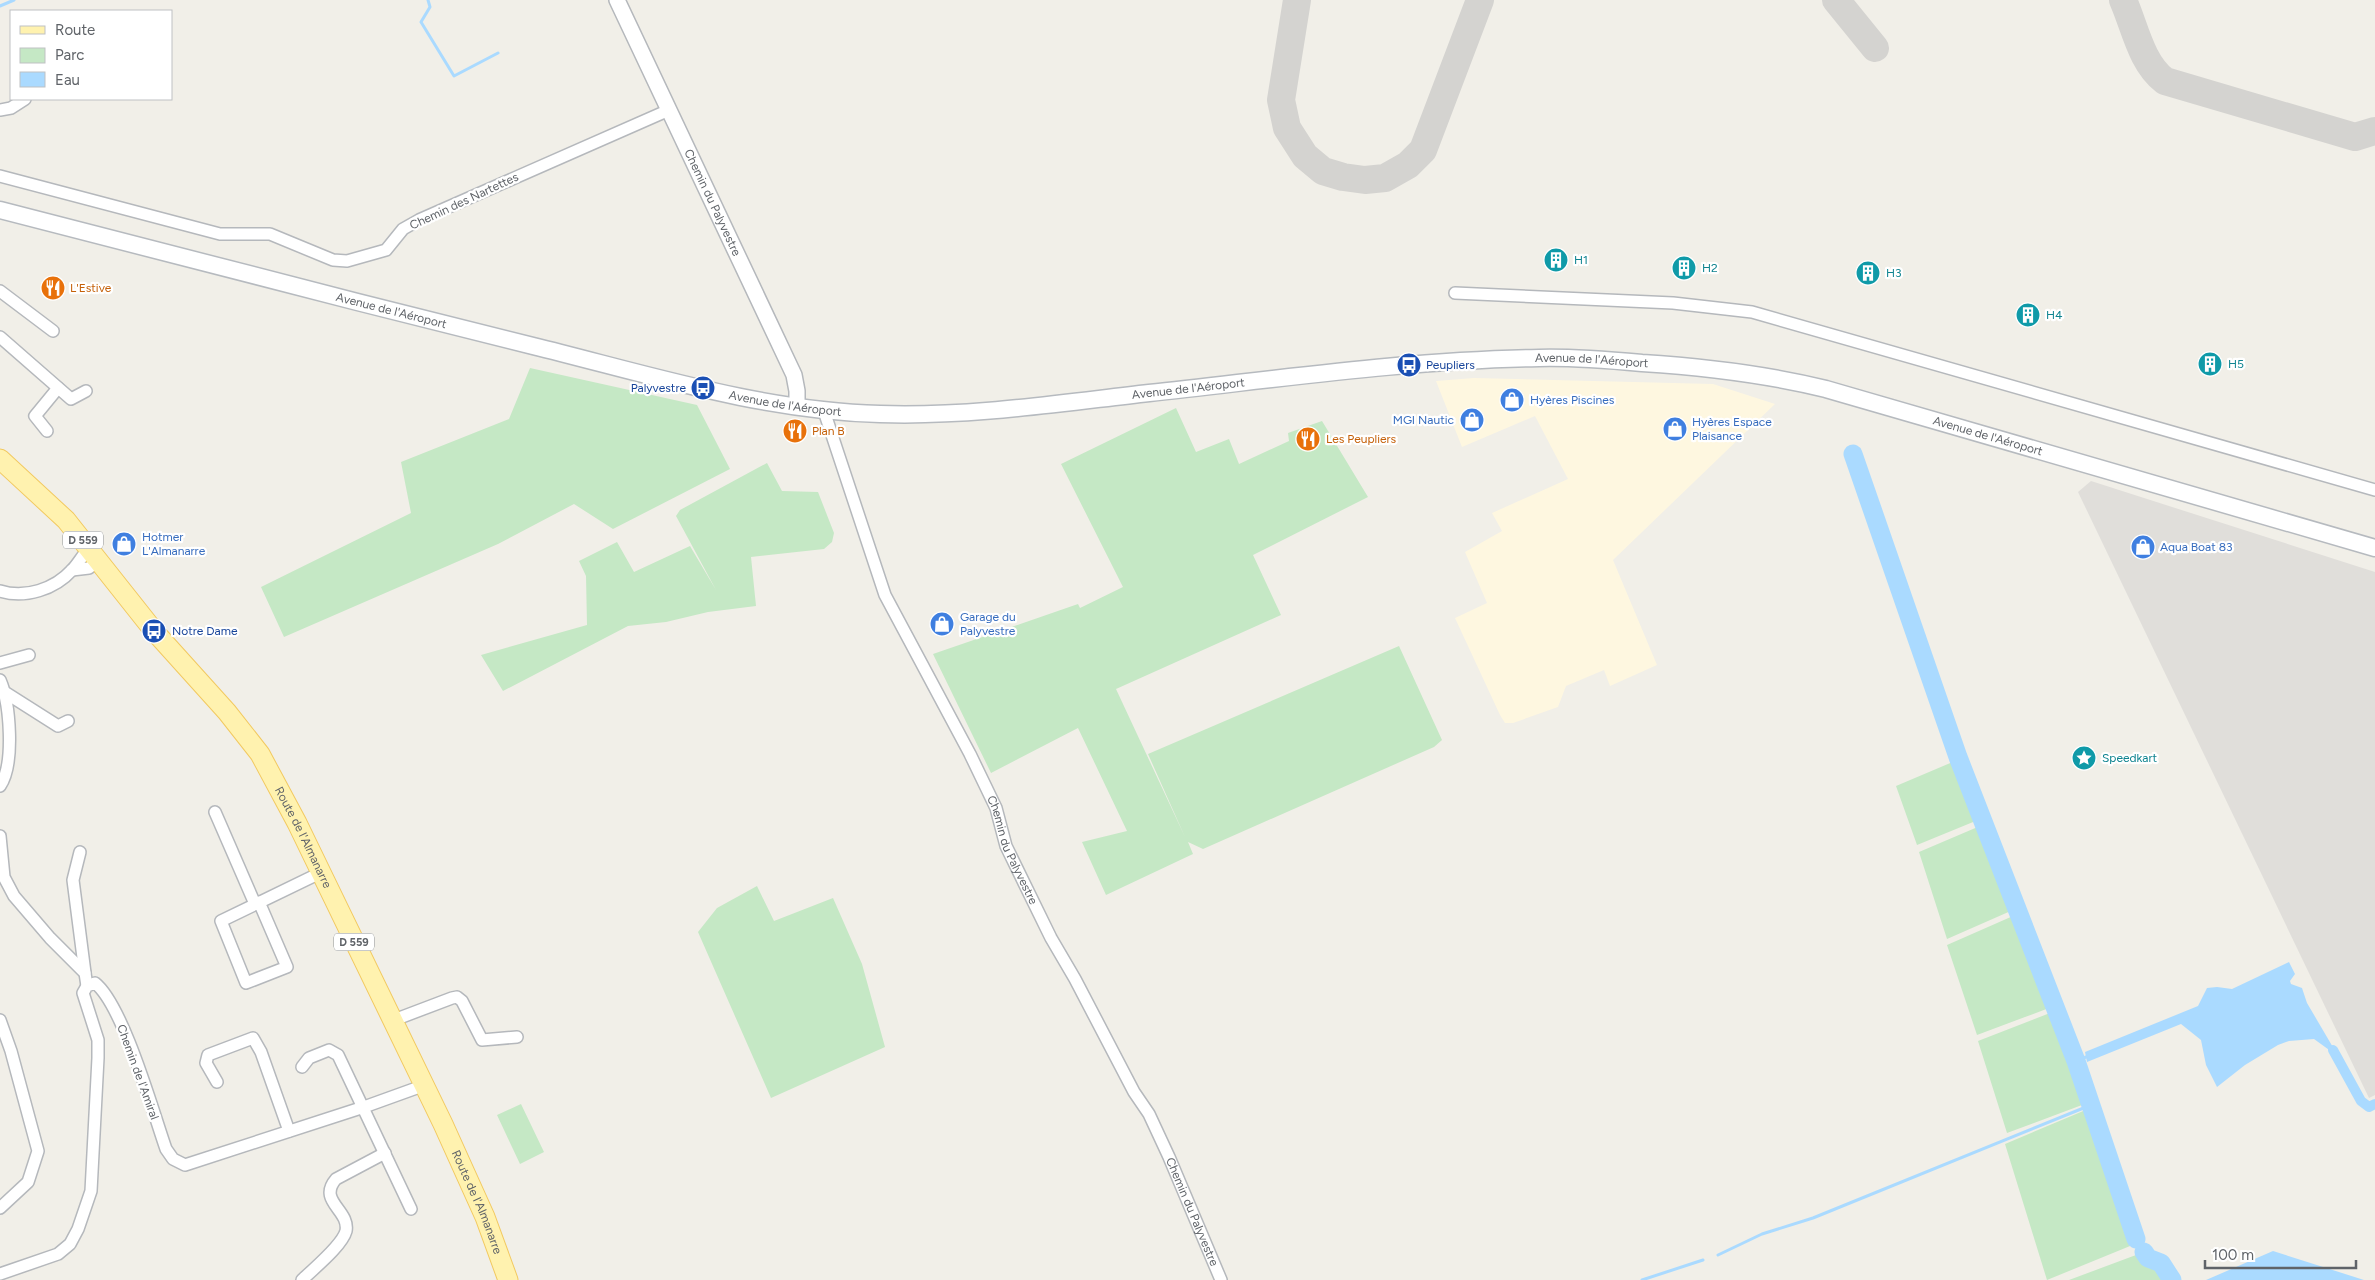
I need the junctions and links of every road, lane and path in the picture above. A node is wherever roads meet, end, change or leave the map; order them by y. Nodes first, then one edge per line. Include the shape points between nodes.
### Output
1 (617, 0) edge
2 (23, 100) edge
3 (0, 110) edge
4 (669, 110) junction
5 (0, 176) edge
6 (0, 210) edge
7 (0, 291) edge
8 (1455, 293) dead end
9 (53, 331) dead end
10 (0, 338) edge
11 (58, 388) junction
12 (86, 391) dead end
13 (798, 406) junction
14 (826, 410) junction
15 (47, 430) dead end
16 (0, 459) edge
17 (2375, 490) edge
18 (2375, 548) edge
19 (95, 554) junction
20 (0, 591) edge
21 (29, 655) dead end
22 (0, 663) edge
23 (0, 680) edge
24 (6, 693) junction
25 (68, 721) dead end
26 (0, 786) edge
27 (215, 812) dead end
28 (0, 836) edge
29 (80, 852) dead end
30 (320, 873) junction
31 (257, 903) junction
32 (85, 973) junction
33 (87, 986) junction
34 (0, 1020) edge
35 (394, 1020) junction
36 (517, 1037) dead end
37 (302, 1067) dead end
38 (217, 1082) dead end
39 (425, 1085) junction
40 (364, 1107) junction
41 (289, 1131) junction
42 (385, 1153) junction
43 (0, 1208) edge
44 (411, 1209) dead end
45 (0, 1274) edge
46 (302, 1280) edge
47 (508, 1280) edge
48 (1221, 1280) edge

1 - 4 street, Chemin du Palyvestre
2 - 3 street
4 - 5 street, Chemin des Nartettes via 419,220 403,230 386,250 347,261 333,260 270,234 220,234
4 - 13 street, Chemin du Palyvestre via 794,376
6 - 13 main road, Avenue de l'Aéroport via 703,388
7 - 9 street
8 - 17 street via 1674,303 1752,312
10 - 11 street
11 - 12 street via 71,398
11 - 15 street via 35,416
13 - 14 main road, Avenue de l'Aéroport
14 - 18 main road, Avenue de l'Aéroport via 876,414 988,412 1478,360 1546,358 1720,369 1774,376 1826,389
14 - 48 street, Chemin du Palyvestre via 835,449 885,594 970,754 996,808 1006,846 1051,938 1149,1114
16 - 19 main road, Route de l'Almanarre / D 559 via 66,520
19 - 20 street via 89,568 72,570 28,595
19 - 30 main road, Route de l'Almanarre / D 559 via 154,631 253,744 277,784
21 - 22 street
23 - 24 street
24 - 25 street via 58,726
24 - 26 street via 9,747
27 - 31 street
28 - 32 street via 4,877 14,896
29 - 32 street via 73,880
30 - 31 street
30 - 35 main road, Route de l'Almanarre / D 559
31 - 31 street via 221,921 246,983 287,967
32 - 33 street
33 - 41 street, Chemin de l'Amiral via 95,983 103,990 124,1031 166,1149 173,1159 185,1165
33 - 45 street via 83,993 98,1040 91,1191 70,1244 58,1254
34 - 43 street via 38,1150 28,1182
35 - 36 street via 457,998 462,1001 482,1040
35 - 39 main road, Route de l'Almanarre / D 559
37 - 40 street via 308,1058 329,1050 338,1055
38 - 41 street via 206,1064 208,1054 253,1038
39 - 40 street, Chemin de l'Amiral
39 - 47 main road, Route de l'Almanarre / D 559 via 485,1217
40 - 41 street, Chemin de l'Amiral
40 - 42 street
42 - 44 street
42 - 46 street via 336,1179 330,1186 330,1196 346,1222 346,1233

